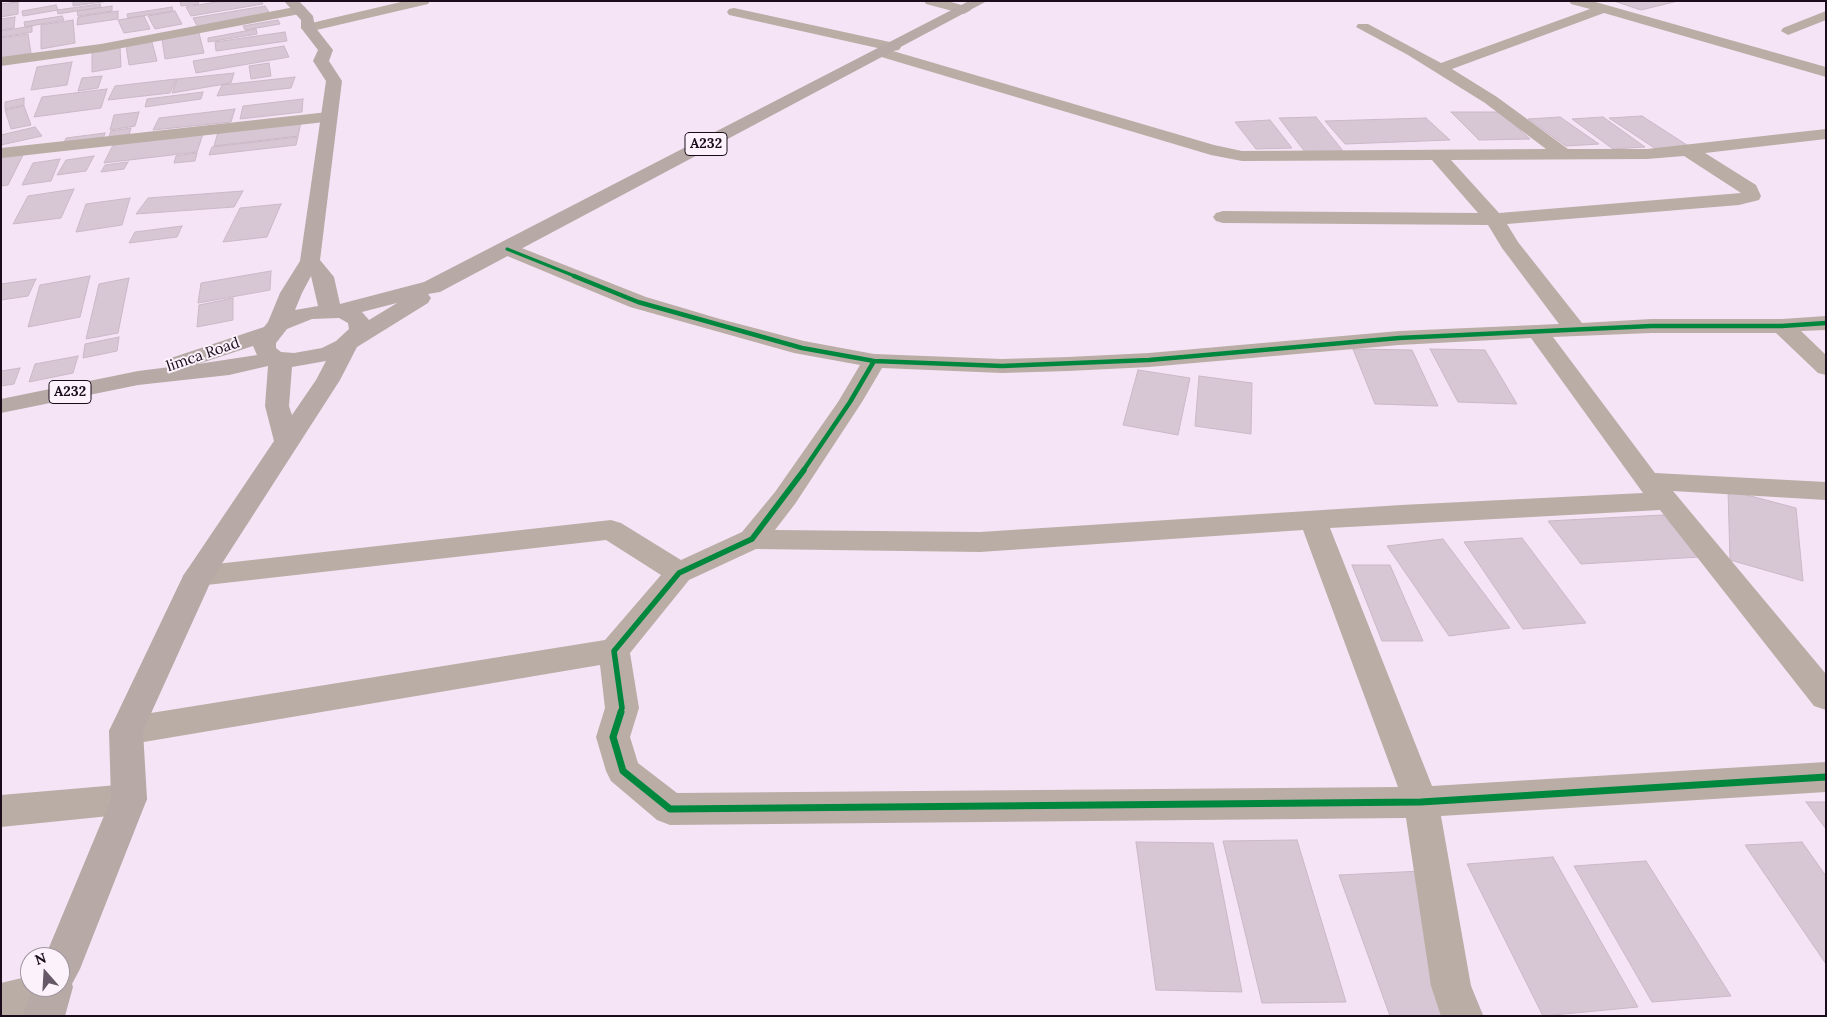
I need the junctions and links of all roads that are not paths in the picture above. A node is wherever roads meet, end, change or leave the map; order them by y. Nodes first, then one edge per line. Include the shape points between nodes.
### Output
1 (423, 1) edge
2 (931, 1) edge
3 (980, 1) edge
4 (1576, 1) edge
5 (296, 6) edge
6 (1824, 7) edge
7 (1603, 9) junction
8 (964, 10) junction
9 (734, 12) dead end
10 (1363, 27) dead end
11 (308, 28) junction
12 (1788, 31) dead end
13 (888, 50) junction
14 (1, 62) edge
15 (1441, 68) junction
16 (1826, 72) edge
17 (328, 117) junction
18 (1826, 134) edge
19 (1689, 151) junction
20 (1, 153) edge
21 (1436, 154) junction
22 (1563, 154) junction
23 (1224, 217) dead end
24 (1494, 219) junction
25 (507, 249) junction
26 (310, 261) junction
27 (432, 287) junction
28 (335, 311) junction
29 (1826, 323) edge
30 (1782, 326) junction
31 (274, 329) junction
32 (1576, 330) junction
33 (1537, 331) junction
34 (352, 340) junction
35 (278, 358) junction
36 (874, 361) junction
37 (1826, 368) edge
38 (138, 378) junction
39 (1, 406) edge
40 (287, 441) junction
41 (1647, 480) junction
42 (1826, 491) edge
43 (1667, 502) junction
44 (1313, 520) junction
45 (752, 539) junction
46 (679, 573) junction
47 (198, 576) junction
48 (614, 651) junction
49 (1826, 697) edge
50 (126, 731) junction
51 (1826, 777) edge
52 (129, 799) junction
53 (1422, 802) junction
54 (1, 811) edge
55 (70, 947) edge
56 (28, 997) edge
57 (1, 1004) edge
58 (1462, 1016) edge

1 - 11 street
2 - 8 street
3 - 8 main road, A232
4 - 7 street
5 - 11 main road via 308,19
5 - 14 street via 100,48
6 - 12 street
7 - 15 street
7 - 16 street
8 - 13 main road, A232
9 - 13 street
10 - 15 street
11 - 17 main road via 326,50 321,61 334,81
13 - 21 street via 1211,150 1242,156
13 - 25 main road, A232
15 - 22 street via 1491,100
17 - 20 street
17 - 26 main road
18 - 19 street
19 - 22 street
19 - 24 street via 1749,189 1752,196
21 - 22 street
21 - 24 street
23 - 24 street
24 - 32 street via 1509,244
25 - 27 main road, A232
25 - 36 street via 638,302 802,348
26 - 28 main road via 323,277
26 - 31 main road
27 - 28 main road, A232
27 - 34 main road, A232
28 - 31 main road, limca Road via 309,313
28 - 34 main road via 353,315 359,321 360,329
29 - 30 street
30 - 32 street via 1650,326
30 - 37 street
31 - 35 main road via 264,342 266,350
31 - 38 main road, limca Road / A232
32 - 33 street
33 - 36 street via 1399,338 1148,360 1002,366
33 - 41 street
34 - 35 main road, limca Road via 328,354 311,358
34 - 40 main road
35 - 38 main road, limca Road / A232 via 229,368
35 - 40 main road via 277,406
36 - 45 street via 785,498
38 - 39 main road, limca Road / A232
40 - 47 main road
41 - 42 street
41 - 43 street
43 - 44 street
43 - 49 street
44 - 45 street via 980,542
44 - 53 street
45 - 46 street
46 - 47 street via 611,530
46 - 48 street
47 - 50 main road
48 - 50 street
48 - 53 street via 622,708 614,737 623,771 670,808
50 - 52 main road
51 - 53 street
52 - 54 street
52 - 55 main road
53 - 58 street via 1451,986
56 - 57 street

